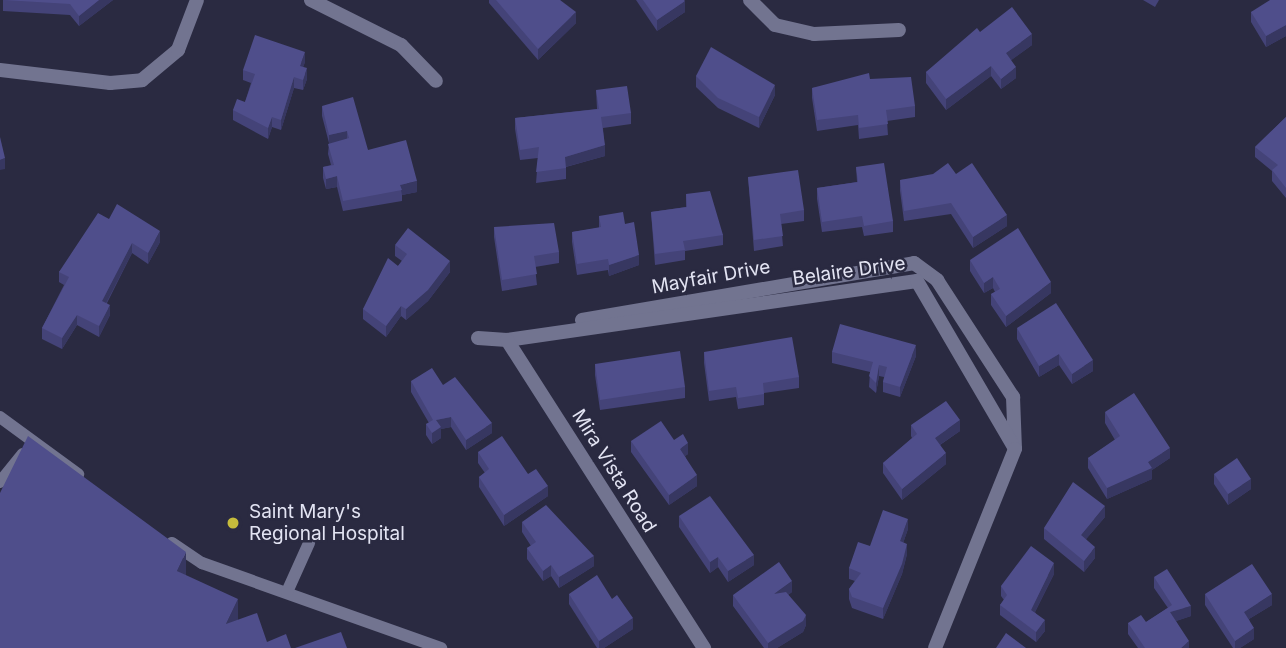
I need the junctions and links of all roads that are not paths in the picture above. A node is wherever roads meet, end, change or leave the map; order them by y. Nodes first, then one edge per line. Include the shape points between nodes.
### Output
1 (197, 0) edge
2 (311, 0) edge
3 (750, 0) edge
4 (899, 30) dead end
5 (0, 70) edge
6 (436, 81) dead end
7 (478, 338) dead end
8 (507, 340) junction
9 (0, 417) edge
10 (34, 440) junction
11 (1015, 449) junction
12 (0, 482) edge
13 (94, 486) edge
14 (309, 543) dead end
15 (157, 545) edge
16 (287, 592) junction
17 (441, 648) edge
18 (704, 648) edge
19 (935, 648) edge

1 - 5 street via 178,50 142,80 110,83
2 - 6 street via 401,45
3 - 4 street via 775,25 814,34
7 - 8 street
8 - 11 street, Belaire Drive via 917,281
8 - 11 street, Mayfair Drive via 518,331 914,263 937,280 1013,397
8 - 18 street, Mira Vista Road
9 - 10 lane
10 - 12 lane
10 - 13 lane
11 - 19 street
14 - 16 lane
15 - 16 lane via 162,537 202,563
16 - 17 lane

